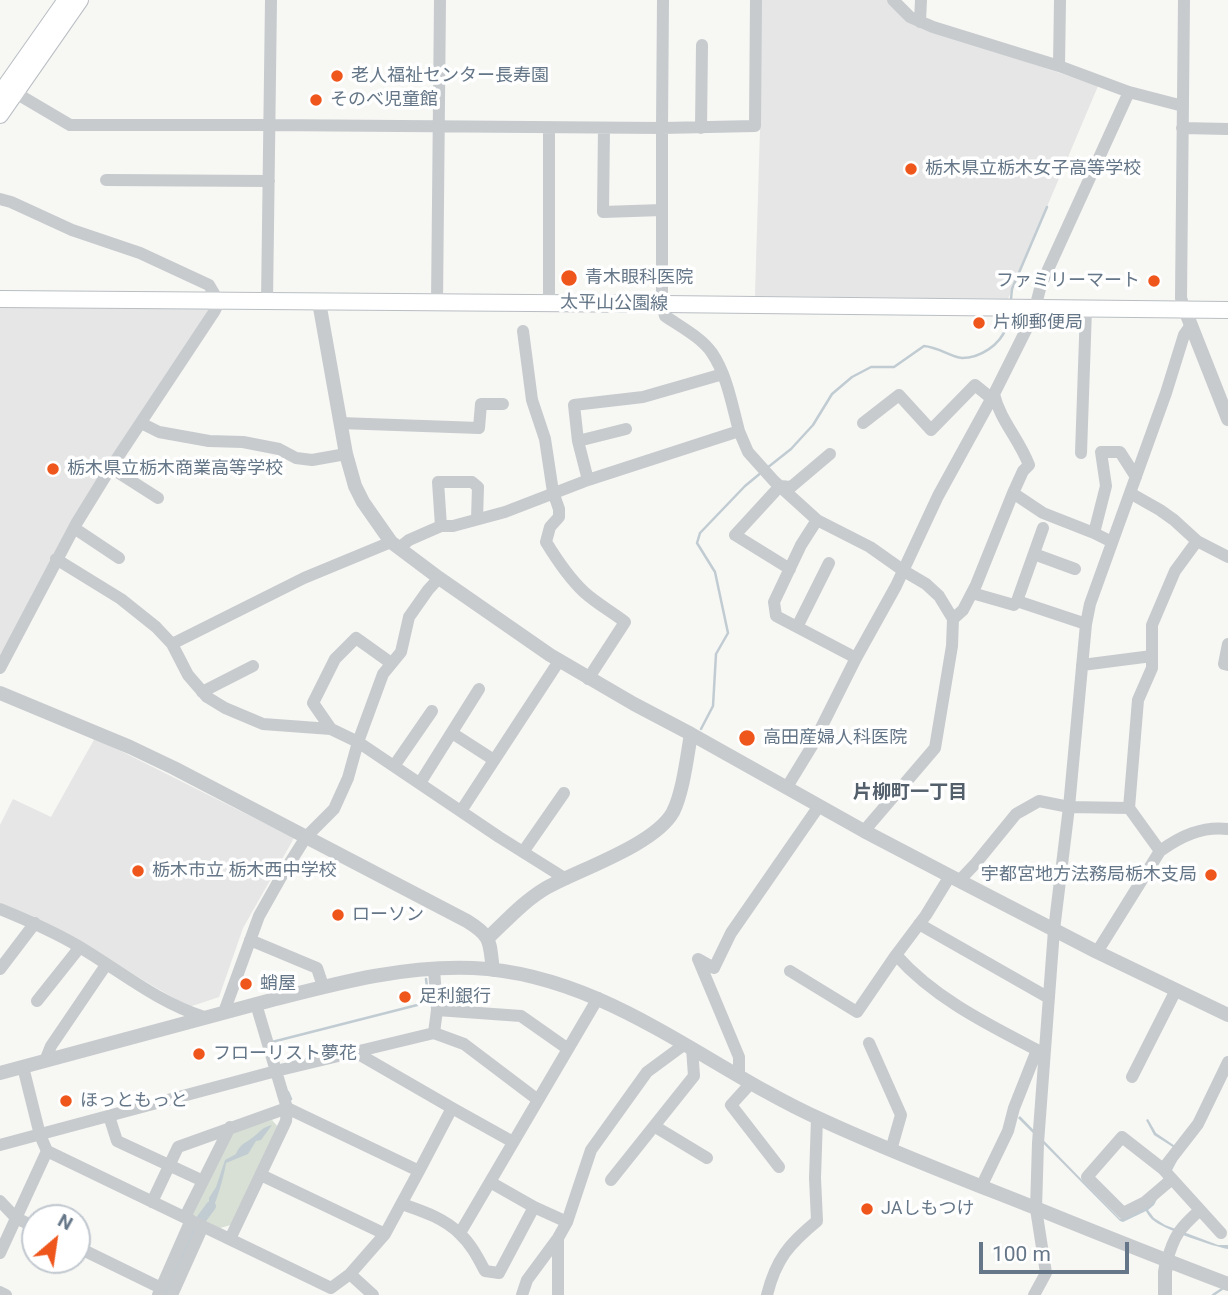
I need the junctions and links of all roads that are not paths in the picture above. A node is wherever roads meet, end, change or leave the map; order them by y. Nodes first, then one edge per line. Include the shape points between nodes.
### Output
1 (66, 0) edge
2 (80, 0) edge
3 (271, 0) edge
4 (440, 0) edge
5 (663, 0) edge
6 (756, 0) edge
7 (893, 0) edge
8 (920, 0) edge
9 (1060, 0) edge
10 (1184, 0) edge
11 (920, 22) junction
12 (702, 45) dead end
13 (1059, 66) junction
14 (5, 89) edge
15 (1129, 92) junction
16 (1183, 106) junction
17 (0, 116) edge
18 (270, 125) junction
19 (438, 127) junction
20 (550, 128) junction
21 (604, 128) junction
22 (662, 128) junction
23 (701, 128) junction
24 (1182, 128) junction
25 (1228, 129) edge
26 (106, 180) dead end
27 (269, 181) junction
28 (0, 199) edge
29 (662, 210) junction
30 (0, 299) edge
31 (219, 302) junction
32 (267, 302) junction
33 (319, 302) junction
34 (437, 303) junction
35 (550, 303) junction
36 (663, 304) junction
37 (1036, 308) junction
38 (1086, 309) junction
39 (1228, 310) edge
40 (1188, 317) junction
41 (523, 331) dead end
42 (723, 374) junction
43 (992, 396) junction
44 (503, 404) dead end
45 (1228, 419) edge
46 (863, 422) dead end
47 (141, 423) junction
48 (340, 423) junction
49 (626, 429) dead end
50 (739, 431) junction
51 (578, 441) junction
52 (1081, 453) dead end
53 (346, 454) junction
54 (830, 454) dead end
55 (111, 468) junction
56 (1136, 477) junction
57 (588, 480) junction
58 (780, 486) junction
59 (553, 492) junction
60 (1013, 493) junction
61 (1130, 493) junction
62 (158, 498) dead end
63 (477, 519) junction
64 (817, 520) junction
65 (441, 526) junction
66 (74, 528) junction
67 (1043, 528) dead end
68 (1094, 533) junction
69 (1197, 541) junction
70 (1112, 542) junction
71 (395, 545) junction
72 (1034, 554) junction
73 (1228, 557) edge
74 (120, 558) dead end
75 (57, 559) junction
76 (829, 564) dead end
77 (789, 569) junction
78 (1075, 569) dead end
79 (904, 571) junction
80 (439, 578) junction
81 (972, 593) junction
82 (1017, 601) junction
83 (953, 619) junction
84 (1086, 624) junction
85 (797, 627) junction
86 (172, 644) junction
87 (1228, 644) edge
88 (1152, 656) junction
89 (856, 658) junction
90 (559, 661) junction
91 (391, 663) junction
92 (1082, 665) junction
93 (1228, 665) edge
94 (253, 666) dead end
95 (0, 668) edge
96 (589, 679) junction
97 (479, 689) dead end
98 (202, 692) junction
99 (0, 693) edge
100 (432, 711) dead end
101 (331, 729) junction
102 (452, 733) junction
103 (691, 734) junction
104 (358, 742) junction
105 (494, 760) junction
106 (394, 766) junction
107 (420, 783) junction
108 (787, 787) junction
109 (564, 793) dead end
110 (819, 806) junction
111 (1069, 807) junction
112 (1129, 808) junction
113 (461, 811) junction
114 (1228, 829) edge
115 (863, 831) junction
116 (306, 837) junction
117 (1160, 851) junction
118 (523, 852) junction
119 (566, 879) junction
120 (955, 879) junction
121 (0, 909) edge
122 (36, 923) junction
123 (919, 924) junction
124 (1054, 930) junction
125 (489, 937) junction
126 (250, 940) junction
127 (80, 947) junction
128 (1097, 952) junction
129 (896, 955) junction
130 (106, 965) junction
131 (0, 969) edge
132 (434, 969) junction
133 (493, 970) junction
134 (790, 971) dead end
135 (323, 986) junction
136 (1176, 990) junction
137 (598, 998) junction
138 (1049, 998) junction
139 (37, 1001) dead end
140 (256, 1004) junction
141 (437, 1010) junction
142 (224, 1012) junction
143 (1228, 1015) edge
144 (204, 1017) junction
145 (434, 1033) junction
146 (869, 1043) dead end
147 (689, 1046) junction
148 (568, 1049) junction
149 (1040, 1051) junction
150 (355, 1052) junction
151 (45, 1061) junction
152 (1228, 1062) edge
153 (23, 1067) junction
154 (276, 1071) junction
155 (0, 1073) edge
156 (1132, 1077) dead end
157 (745, 1079) junction
158 (538, 1100) junction
159 (287, 1108) junction
160 (452, 1108) junction
161 (109, 1116) junction
162 (817, 1118) junction
163 (654, 1126) junction
164 (230, 1128) junction
165 (40, 1135) junction
166 (513, 1142) junction
167 (0, 1146) edge
168 (891, 1150) junction
169 (47, 1151) junction
170 (708, 1158) dead end
171 (169, 1165) junction
172 (779, 1167) dead end
173 (419, 1171) junction
174 (1168, 1174) junction
175 (261, 1175) junction
176 (611, 1180) dead end
177 (203, 1181) junction
178 (490, 1182) junction
179 (981, 1187) junction
180 (0, 1201) edge
181 (152, 1202) junction
182 (402, 1204) junction
183 (534, 1207) junction
184 (1036, 1209) junction
185 (1200, 1210) junction
186 (16, 1218) junction
187 (188, 1219) junction
188 (21, 1220) edge
189 (567, 1222) junction
190 (203, 1226) junction
191 (460, 1233) junction
192 (1221, 1233) dead end
193 (385, 1234) junction
194 (558, 1238) junction
195 (230, 1239) junction
196 (0, 1253) edge
197 (91, 1254) edge
198 (1167, 1261) junction
199 (350, 1274) junction
200 (1228, 1284) edge
201 (0, 1292) edge
202 (164, 1293) edge
203 (6, 1295) edge
204 (373, 1295) edge
205 (522, 1295) edge
206 (558, 1295) edge
207 (767, 1295) edge
208 (1034, 1295) edge
209 (1165, 1295) edge

1 - 14 main road
2 - 14 main road
3 - 18 street
4 - 19 street
5 - 22 street
6 - 23 street via 755,126
7 - 11 street
8 - 11 street
9 - 13 street
10 - 16 street
11 - 13 street
12 - 23 street
13 - 15 street
14 - 17 main road
14 - 18 street via 69,125
15 - 16 street
15 - 37 street via 1041,285
16 - 24 street
18 - 19 street
18 - 27 street
19 - 20 street
19 - 34 street
20 - 21 street
20 - 35 street
21 - 22 street
21 - 29 street via 603,212
22 - 23 street
22 - 29 street
24 - 25 street
24 - 40 street via 1181,298
26 - 27 street
27 - 32 street
28 - 31 street via 209,285
29 - 36 street
30 - 31 main road, 太平山公園線
31 - 32 main road, 太平山公園線
31 - 47 street
32 - 33 main road, 太平山公園線
33 - 34 main road, 太平山公園線
33 - 48 street
34 - 35 main road, 太平山公園線
35 - 36 main road, 太平山公園線
36 - 37 main road, 太平山公園線
36 - 42 street via 665,316 712,352
37 - 38 main road, 太平山公園線
37 - 43 street
38 - 40 main road, 太平山公園線
38 - 52 street
39 - 40 main road, 太平山公園線
40 - 45 street
40 - 56 street
41 - 59 street via 532,400 545,439
42 - 50 street
42 - 51 street via 643,397 575,405
43 - 46 street via 975,384 931,430 898,395
43 - 60 street via 1029,465
43 - 79 street
44 - 48 street via 481,404 479,428
47 - 53 street via 159,432 279,449 296,458
47 - 55 street
48 - 53 street
49 - 51 street
50 - 57 street
50 - 58 street via 748,452
51 - 57 street
53 - 71 street via 363,502
54 - 58 street via 791,487
55 - 62 street
55 - 66 street
56 - 61 street
56 - 68 street via 1120,452 1101,452 1106,486
57 - 59 street
58 - 64 street
58 - 77 street via 735,536
59 - 63 street
59 - 96 street via 559,517 546,542 569,577 625,622
60 - 68 street via 1043,513
60 - 81 street
61 - 69 street via 1174,520
61 - 70 street
63 - 65 street
63 - 65 street via 478,487 472,482 438,482
64 - 77 street
64 - 79 street via 870,547
65 - 71 street
66 - 74 street
66 - 75 street
67 - 72 street
68 - 70 street
69 - 73 street
69 - 88 street via 1175,571 1159,608
70 - 84 street
71 - 80 street
71 - 86 street via 304,578
72 - 78 street
72 - 82 street
75 - 86 street via 121,599
75 - 95 street
76 - 85 street
77 - 85 street via 774,602 776,616
79 - 83 street via 939,596
79 - 89 street
80 - 90 street
80 - 91 street via 409,617 401,652
81 - 82 street via 1014,605
81 - 83 street
82 - 84 street
83 - 115 street via 935,748
84 - 92 street
85 - 89 street
86 - 98 street
87 - 93 street via 1224,664
88 - 92 street
88 - 112 street via 1152,668 1138,700
89 - 108 street
90 - 96 street
90 - 105 street
91 - 101 street via 356,638 335,659 313,702
91 - 104 street
92 - 111 street
94 - 98 street
96 - 103 street
97 - 102 street
98 - 101 street via 263,724
99 - 116 street via 130,747
100 - 106 street
101 - 104 street
102 - 105 street
102 - 107 street
103 - 108 street
103 - 119 street via 679,795 664,824
104 - 106 street
104 - 116 street via 334,809
105 - 113 street
106 - 107 street
107 - 113 street
108 - 110 street
109 - 118 street
110 - 115 street
110 - 157 street via 731,933 714,968 698,959
111 - 112 street
111 - 120 street via 1039,801 1016,814 976,863
111 - 124 street
112 - 117 street
113 - 118 street
114 - 117 street via 1189,834
115 - 120 street
116 - 125 street
116 - 126 street via 259,916
117 - 128 street
118 - 119 street
119 - 125 street via 529,900
120 - 123 street
120 - 124 street
121 - 122 street
122 - 127 street
122 - 131 street
123 - 129 street
123 - 138 street
124 - 128 street
124 - 138 street
125 - 133 street
126 - 135 street via 317,968
126 - 142 street
127 - 130 street
127 - 139 street
128 - 136 street
129 - 134 street via 857,1012
129 - 149 street via 946,999
130 - 144 street via 161,999
130 - 151 street
132 - 133 street
132 - 135 street
132 - 141 street
133 - 137 street via 554,982
135 - 140 street
136 - 143 street
136 - 156 street
137 - 147 street
137 - 148 street
138 - 149 street
140 - 142 street
140 - 154 street
141 - 145 street
141 - 148 street via 521,1016
142 - 144 street
144 - 151 street
145 - 150 street
145 - 158 street via 464,1044
146 - 168 street via 901,1115
147 - 157 street
147 - 163 street via 694,1076
147 - 189 street via 647,1072 592,1150
148 - 158 street
149 - 179 street
149 - 184 street
150 - 154 street
150 - 160 street
151 - 153 street
152 - 174 street
153 - 155 street
153 - 165 street
154 - 159 street
154 - 161 street
157 - 162 street
157 - 172 street via 731,1105
158 - 166 street
159 - 164 street
159 - 173 street
159 - 175 street via 286,1121
160 - 166 street
160 - 173 street
161 - 165 street
161 - 171 street via 117,1141
162 - 168 street
162 - 207 street via 817,1221 780,1258
163 - 170 street
163 - 176 street
164 - 171 street via 178,1147
164 - 177 street
165 - 167 street
165 - 169 street
166 - 178 street
168 - 179 street
169 - 181 street
169 - 186 street
171 - 177 street
171 - 181 street
173 - 182 street
174 - 174 street via 1122,1137 1087,1177 1122,1213 1145,1202
174 - 185 street
175 - 193 street
175 - 195 street
177 - 187 street
178 - 183 street
178 - 191 street
179 - 184 street
180 - 186 street
181 - 187 street
182 - 191 street via 431,1214
182 - 193 street
183 - 189 street
183 - 191 street via 499,1273 485,1271
184 - 198 street
184 - 208 street via 1046,1273
185 - 192 street
185 - 198 street via 1180,1228
186 - 188 street
186 - 196 street
187 - 190 street
187 - 202 street
189 - 194 street
190 - 195 street
190 - 202 street
193 - 199 street
194 - 205 street via 527,1280
194 - 206 street
195 - 199 street via 331,1287
197 - 202 street
198 - 200 street
198 - 209 street
199 - 204 street
201 - 203 street

